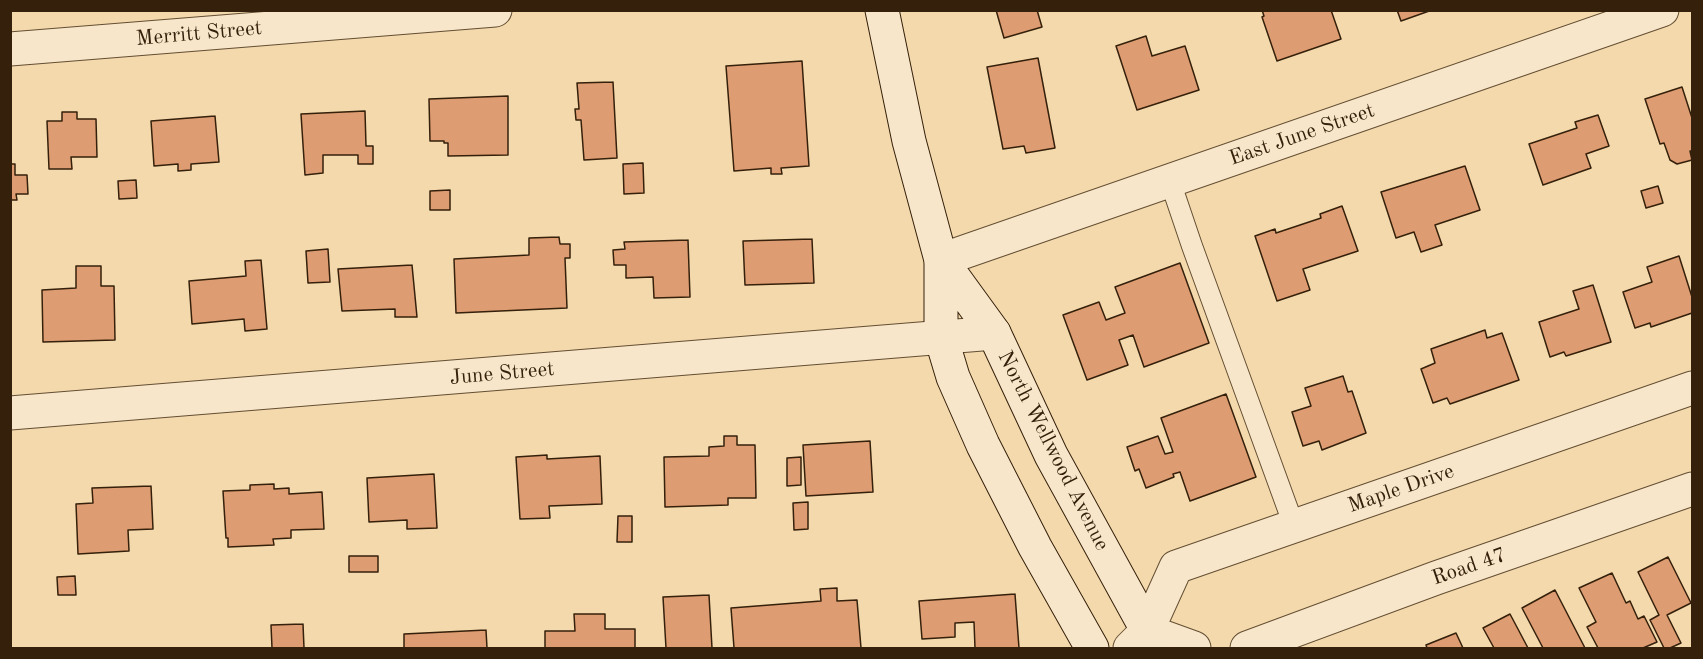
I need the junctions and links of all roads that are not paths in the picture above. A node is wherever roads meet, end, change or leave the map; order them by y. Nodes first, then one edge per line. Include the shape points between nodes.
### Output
1 (495, 10) edge
2 (882, 10) edge
3 (1662, 10) edge
4 (10, 49) edge
5 (1170, 181) junction
6 (941, 260) junction
7 (994, 333) junction
8 (941, 337) junction
9 (1692, 388) edge
10 (10, 413) edge
11 (1692, 489) edge
12 (1294, 526) junction
13 (1144, 643) edge
14 (1092, 648) edge
15 (1194, 648) edge
16 (1248, 648) edge

1 - 4 street, Merritt Street
2 - 6 street, North Wellwood Avenue via 909,141
3 - 5 street, East June Street
5 - 6 street, East June Street
5 - 12 lane
6 - 7 street, North Wellwood Avenue
6 - 8 street, North Wellwood Avenue
7 - 8 street, June Street
7 - 13 street, North Wellwood Avenue
8 - 10 street, June Street
8 - 14 street, North Wellwood Avenue via 952,377 983,445
9 - 12 street, Maple Drive
11 - 16 street, Road 47
12 - 13 street, Maple Drive via 1176,567
13 - 15 street

